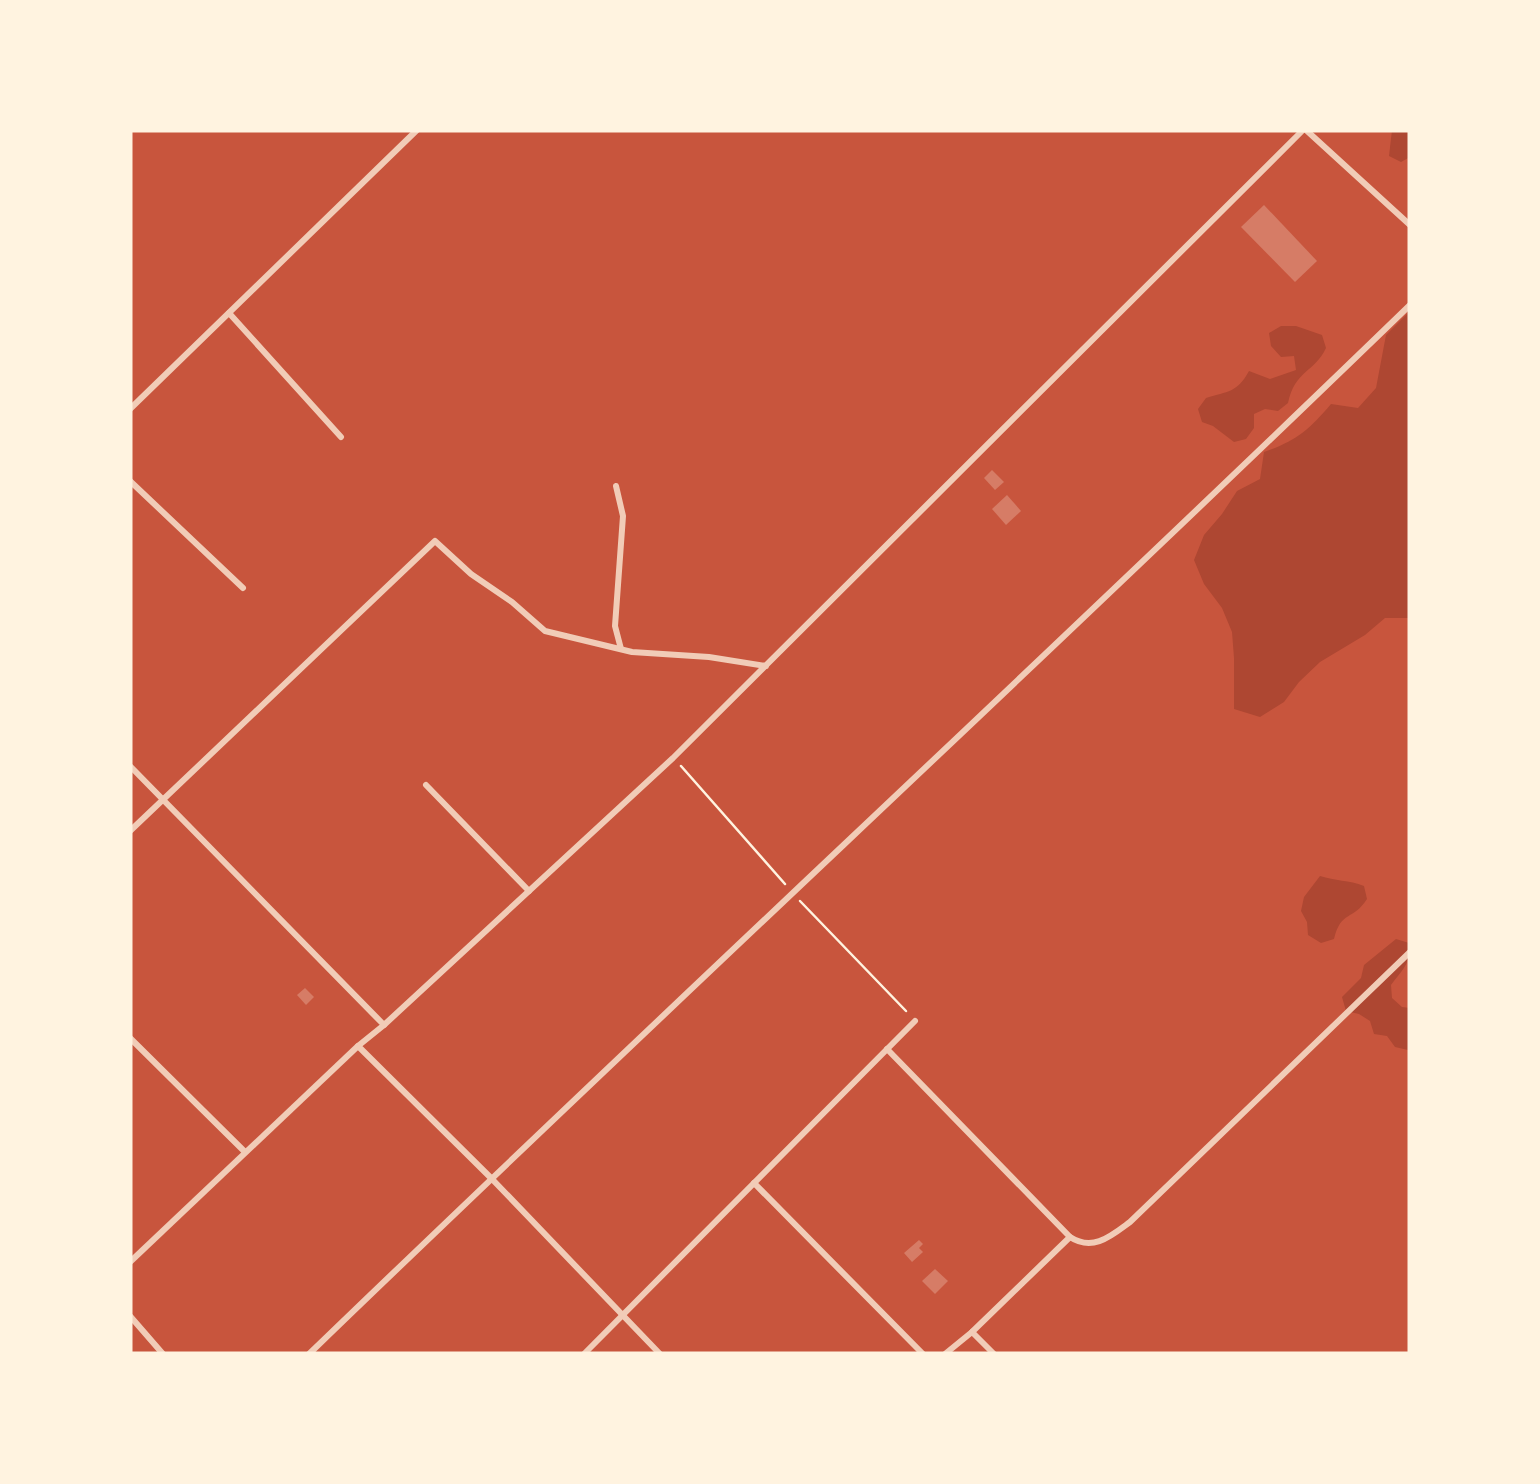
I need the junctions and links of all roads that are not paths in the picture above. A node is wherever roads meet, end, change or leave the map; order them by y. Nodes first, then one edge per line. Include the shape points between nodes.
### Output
1 (417, 130) edge
2 (1305, 130) edge
3 (1410, 224) edge
4 (1410, 305) edge
5 (229, 313) junction
6 (130, 410) edge
7 (342, 437) dead end
8 (130, 480) edge
9 (616, 486) dead end
10 (243, 588) dead end
11 (621, 649) junction
12 (766, 666) junction
13 (130, 766) edge
14 (426, 784) dead end
15 (162, 799) junction
16 (130, 830) edge
17 (529, 891) junction
18 (1410, 952) edge
19 (916, 1021) dead end
20 (384, 1025) junction
21 (130, 1038) edge
22 (358, 1046) junction
23 (887, 1049) junction
24 (245, 1152) junction
25 (491, 1178) junction
26 (754, 1183) junction
27 (1070, 1237) junction
28 (130, 1262) edge
29 (130, 1316) edge
30 (624, 1316) junction
31 (972, 1332) junction
32 (163, 1354) edge
33 (309, 1354) edge
34 (584, 1354) edge
35 (660, 1354) edge
36 (923, 1354) edge
37 (945, 1354) edge
38 (994, 1354) edge

1 - 5 street
2 - 3 street
2 - 12 street
4 - 25 street
5 - 6 street
5 - 7 street
8 - 10 street
9 - 11 street via 623,516 616,626
11 - 12 street
11 - 15 street via 546,631 435,541
12 - 17 street
13 - 15 street
14 - 17 street
15 - 16 street
15 - 20 street
17 - 20 street
18 - 27 street via 1130,1222 1094,1244
19 - 23 street
20 - 22 street
21 - 24 street
22 - 24 street
22 - 25 street
23 - 26 street
23 - 27 street
24 - 28 street
25 - 30 street
25 - 33 street
26 - 30 street
26 - 36 street
27 - 31 street
29 - 32 street
30 - 34 street
30 - 35 street
31 - 37 street
31 - 38 street

